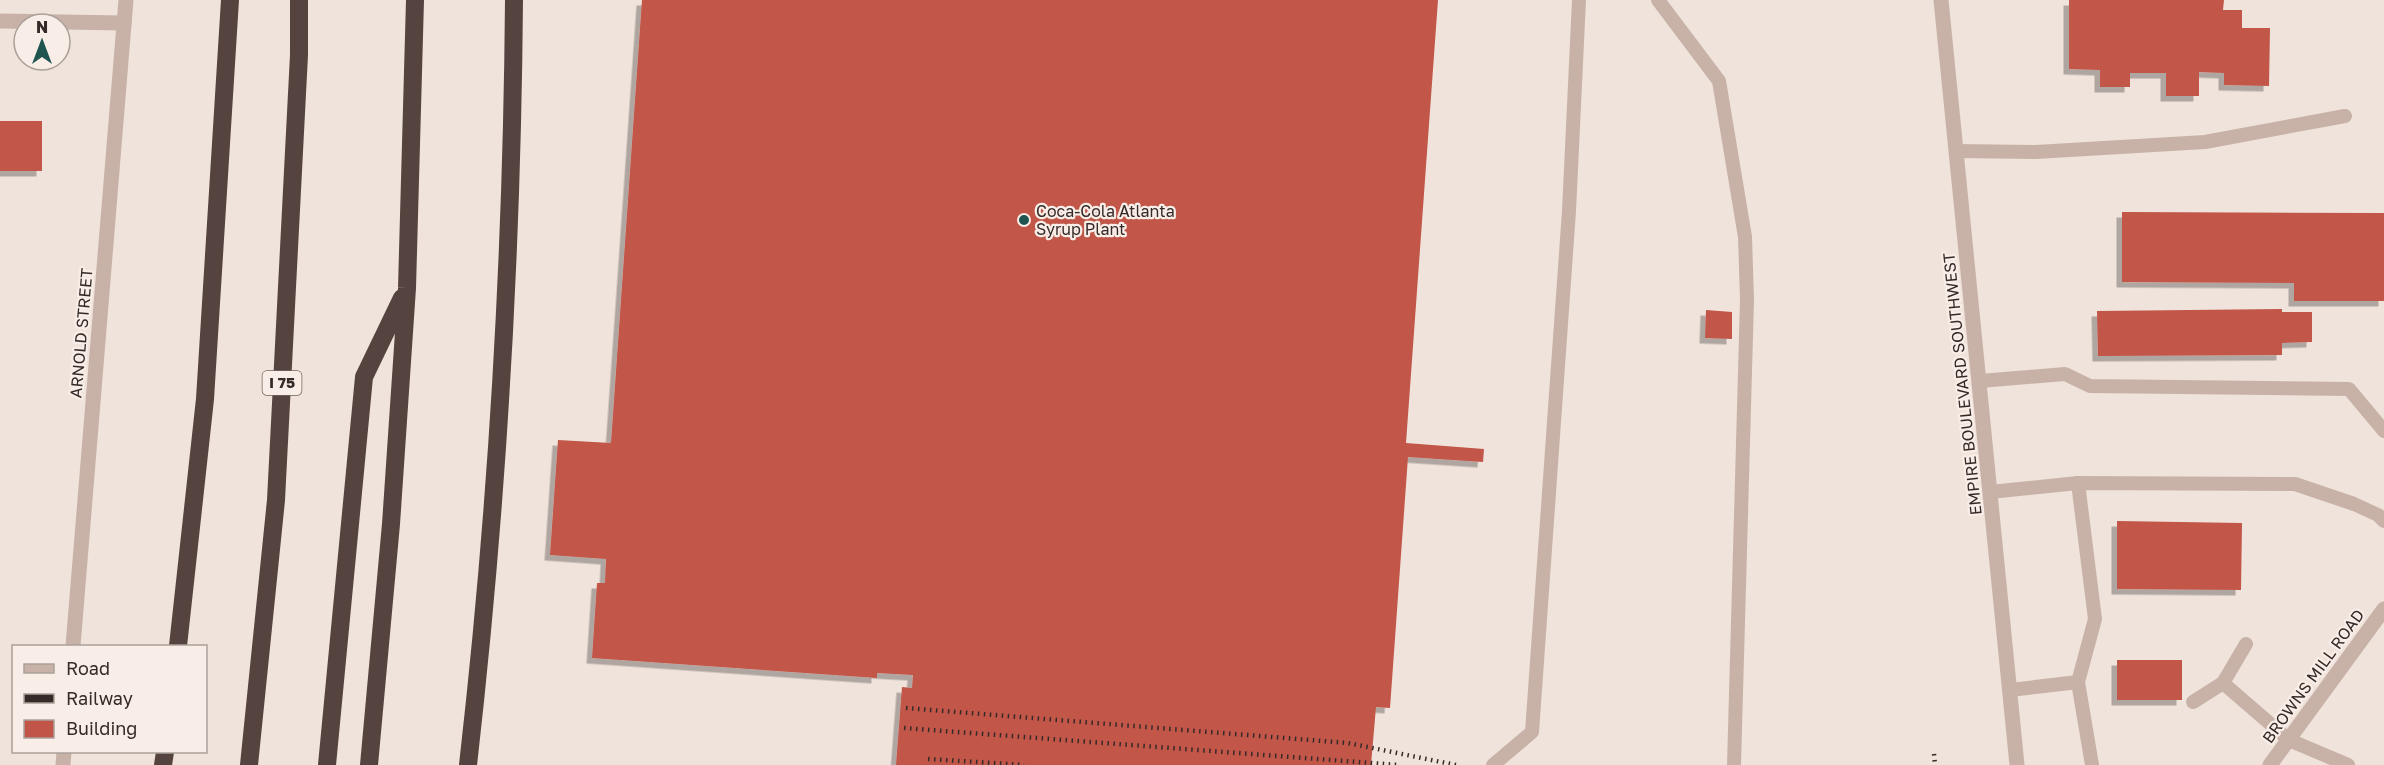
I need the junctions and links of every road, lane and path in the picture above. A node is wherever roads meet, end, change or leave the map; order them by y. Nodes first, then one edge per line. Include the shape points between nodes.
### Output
1 (126, 0) edge
2 (230, 0) edge
3 (299, 0) edge
4 (415, 0) edge
5 (514, 0) edge
6 (1579, 0) edge
7 (1658, 0) edge
8 (1941, 0) edge
9 (0, 21) edge
10 (124, 23) junction
11 (2345, 116) dead end
12 (1956, 151) junction
13 (407, 288) junction
14 (1980, 381) junction
15 (2384, 431) edge
16 (2078, 483) junction
17 (1990, 492) junction
18 (2384, 521) edge
19 (2384, 609) edge
20 (2246, 644) dead end
21 (73, 645) edge
22 (178, 645) edge
23 (2078, 682) junction
24 (2223, 683) junction
25 (2010, 690) junction
26 (2193, 702) dead end
27 (2289, 740) junction
28 (249, 765) edge
29 (327, 765) edge
30 (369, 765) edge
31 (468, 765) edge
32 (1494, 765) edge
33 (1734, 765) edge
34 (2017, 765) edge
35 (2092, 765) edge
36 (2270, 765) edge
37 (2349, 765) edge

1 - 10 street, ARNOLD STREET
2 - 22 highway via 204,399
3 - 28 highway, I 75 via 276,500
4 - 13 highway
5 - 31 highway via 506,324 482,639
6 - 32 lane via 1569,211 1532,732
7 - 33 lane via 1719,81 1745,237 1747,300
8 - 12 street, EMPIRE BOULEVARD SOUTHWEST
9 - 10 street
10 - 21 street, ARNOLD STREET
11 - 12 lane via 2205,142 2036,152
12 - 14 street, EMPIRE BOULEVARD SOUTHWEST
13 - 29 highway via 364,377
13 - 30 highway
14 - 15 lane via 2065,374 2090,386 2349,389
14 - 17 street, EMPIRE BOULEVARD SOUTHWEST
16 - 17 lane
16 - 18 lane via 2295,484 2354,504 2378,514
16 - 23 lane via 2095,619
17 - 25 street, EMPIRE BOULEVARD SOUTHWEST
19 - 27 street, BROWNS MILL ROAD
20 - 24 lane
23 - 25 lane
23 - 35 lane
24 - 26 lane
24 - 27 lane
25 - 34 street, EMPIRE BOULEVARD SOUTHWEST
27 - 36 street, BROWNS MILL ROAD
27 - 37 lane

